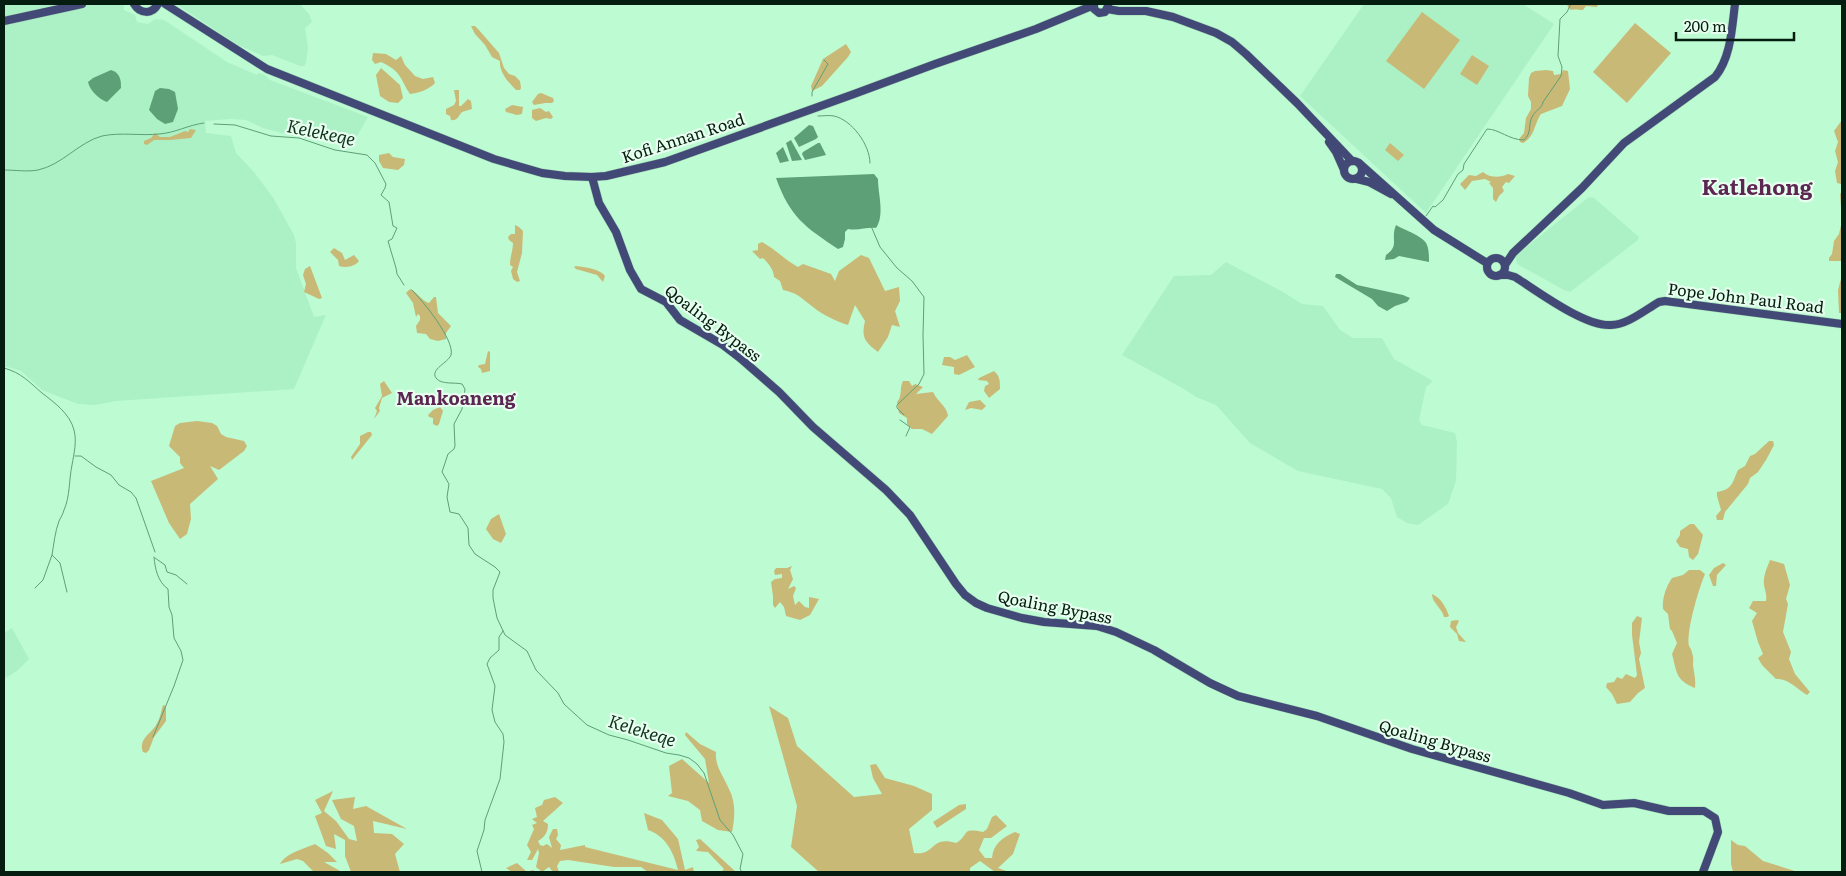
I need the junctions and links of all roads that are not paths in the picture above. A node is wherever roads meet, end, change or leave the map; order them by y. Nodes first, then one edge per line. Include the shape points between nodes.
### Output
1 (82, 4) edge
2 (134, 4) edge
3 (1131, 4) edge
4 (1735, 4) edge
5 (157, 6) edge
6 (168, 6) edge
7 (1103, 7) edge
8 (1138, 10) junction
9 (1181, 20) junction
10 (4, 21) edge
11 (1301, 108) junction
12 (1356, 162) junction
13 (1344, 170) junction
14 (592, 177) junction
15 (1357, 178) junction
16 (1408, 205) junction
17 (1468, 250) junction
18 (1513, 253) junction
19 (1497, 258) junction
20 (1487, 262) junction
21 (1505, 266) junction
22 (1500, 275) junction
23 (1515, 277) junction
24 (1842, 324) edge
25 (1703, 872) edge

1 - 10 main road
2 - 5 main road, Kofi Annan Road via 145,12
3 - 8 main road
4 - 18 main road via 1729,43 1721,68 1714,77 1624,143
5 - 6 main road, Kofi Annan Road
6 - 14 main road, Kofi Annan Road via 263,68 494,159 542,173
7 - 8 main road via 1119,11
7 - 9 main road via 1116,15 1146,14
7 - 14 main road, Kofi Annan Road via 1070,16 665,162 631,172
8 - 9 main road
9 - 11 main road via 1232,42
11 - 12 main road
11 - 13 main road via 1333,148
12 - 13 main road via 1345,164
12 - 15 main road via 1362,172
12 - 16 main road
13 - 15 main road via 1347,177
14 - 25 main road, Qoaling Bypass via 599,203 616,232 641,289 666,302 680,320 740,358 886,490 910,515 956,584 976,603 1022,618 1097,626 1116,632 1238,696 1317,716 1412,749 1569,792 1603,805 1634,803 1668,811 1704,811 1715,818 1718,832
15 - 16 main road
16 - 17 main road via 1434,230
17 - 19 main road
17 - 20 main road
18 - 19 main road
18 - 21 main road
19 - 20 main road
19 - 21 main road
20 - 22 main road via 1489,273
21 - 22 main road
21 - 23 main road, Pope John Paul Road
22 - 23 main road, Pope John Paul Road
23 - 24 main road, Pope John Paul Road via 1578,316 1610,326 1626,321 1659,302

